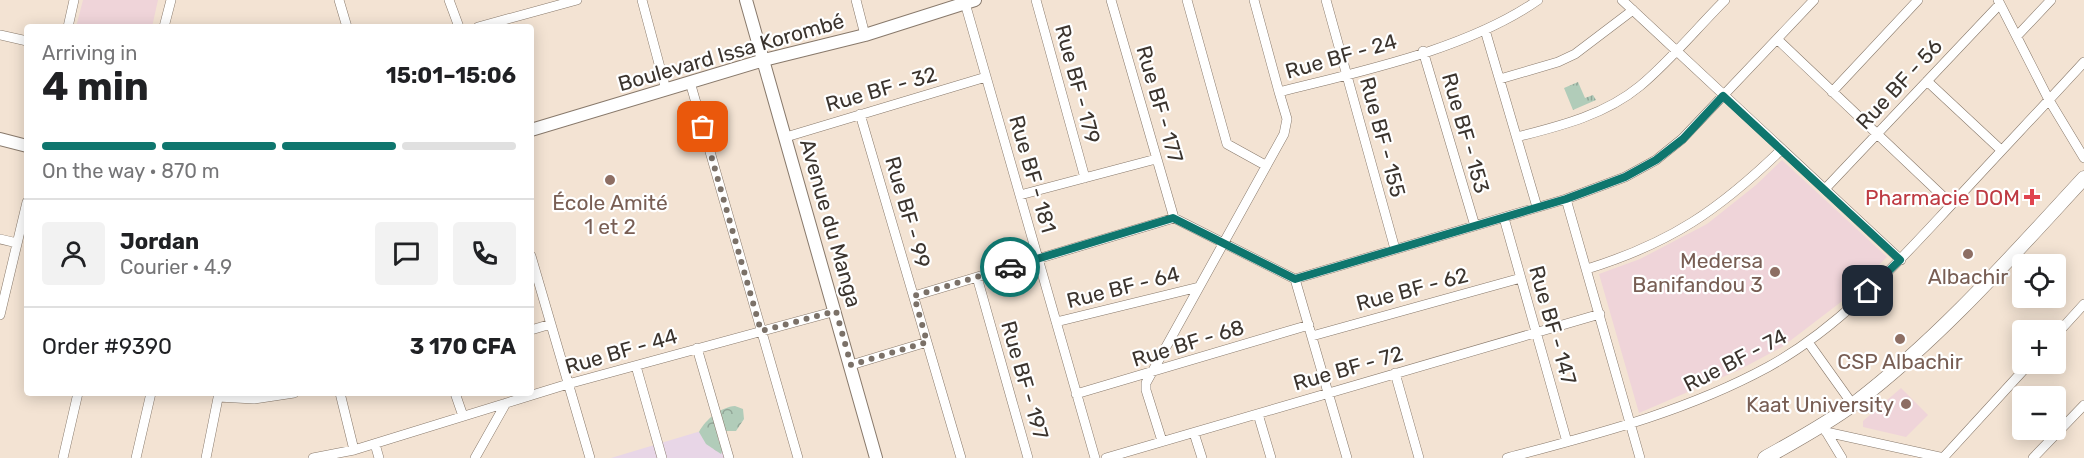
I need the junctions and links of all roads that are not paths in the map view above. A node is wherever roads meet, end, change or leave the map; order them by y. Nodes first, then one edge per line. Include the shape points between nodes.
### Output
1 (74, 0) edge
2 (171, 0) edge
3 (339, 0) edge
4 (449, 0) edge
5 (577, 0) edge
6 (642, 0) edge
7 (746, 0) edge
8 (856, 0) edge
9 (1036, 0) edge
10 (1111, 0) edge
11 (1187, 0) edge
12 (1254, 0) edge
13 (1326, 0) edge
14 (1518, 0) edge
15 (1538, 0) edge
16 (1622, 0) edge
17 (1814, 0) edge
18 (1918, 0) edge
19 (2051, 0) edge
20 (1723, 1) edge
21 (970, 2) edge
22 (1999, 2) edge
23 (947, 5) edge
24 (1524, 10) junction
25 (1633, 10) junction
26 (69, 24) edge
27 (165, 24) edge
28 (347, 24) edge
29 (458, 24) edge
30 (489, 24) edge
31 (1485, 30) junction
32 (0, 34) edge
33 (865, 35) junction
34 (2017, 36) junction
35 (1777, 39) junction
36 (24, 40) edge
37 (1675, 50) junction
38 (1423, 51) junction
39 (764, 60) junction
40 (2084, 62) edge
41 (1347, 75) junction
42 (986, 77) junction
43 (1500, 79) junction
44 (1927, 81) junction
45 (690, 82) junction
46 (666, 90) junction
47 (1279, 92) junction
48 (1832, 92) junction
49 (1723, 96) junction
50 (2049, 100) junction
51 (861, 114) junction
52 (534, 128) edge
53 (1877, 134) junction
54 (786, 136) junction
55 (1517, 137) junction
56 (0, 139) edge
57 (24, 145) edge
58 (1782, 149) junction
59 (2001, 150) junction
60 (2084, 158) edge
61 (1156, 159) junction
62 (1265, 165) junction
63 (1085, 178) junction
64 (2084, 178) edge
65 (1825, 189) junction
66 (1020, 195) junction
67 (1566, 199) junction
68 (1951, 204) junction
69 (1537, 207) junction
70 (24, 214) edge
71 (1173, 218) junction
72 (1503, 218) junction
73 (1475, 226) junction
74 (0, 239) edge
75 (17, 243) junction
76 (1222, 243) junction
77 (1395, 249) junction
78 (1039, 258) junction
79 (1900, 260) junction
80 (1587, 269) junction
81 (534, 270) edge
82 (977, 277) junction
83 (1521, 278) junction
84 (1295, 279) junction
85 (1198, 286) junction
86 (914, 296) junction
87 (2084, 304) edge
88 (836, 311) junction
89 (1600, 314) junction
90 (0, 315) edge
91 (1056, 322) junction
92 (550, 324) junction
93 (2066, 324) edge
94 (1309, 325) junction
95 (534, 329) edge
96 (761, 331) junction
97 (1537, 333) junction
98 (1312, 336) junction
99 (927, 342) junction
100 (1808, 342) junction
101 (697, 348) junction
102 (851, 365) junction
103 (636, 366) junction
104 (1150, 373) junction
105 (1395, 373) junction
106 (2020, 374) edge
107 (568, 384) junction
108 (1328, 393) junction
109 (534, 394) edge
110 (1077, 394) junction
111 (77, 396) edge
112 (150, 396) edge
113 (218, 396) edge
114 (227, 396) edge
115 (274, 396) edge
116 (341, 396) edge
117 (456, 396) edge
118 (529, 396) edge
119 (506, 403) junction
120 (1852, 405) junction
121 (2084, 405) edge
122 (1258, 414) junction
123 (463, 416) junction
124 (1631, 425) junction
125 (1824, 429) junction
126 (1194, 433) junction
127 (1162, 441) junction
128 (1567, 442) junction
129 (375, 444) junction
130 (354, 450) junction
131 (63, 458) edge
132 (136, 458) edge
133 (206, 458) edge
134 (313, 458) edge
135 (379, 458) edge
136 (475, 458) edge
137 (590, 458) edge
138 (662, 458) edge
139 (729, 458) edge
140 (798, 458) edge
141 (876, 458) edge
142 (961, 458) edge
143 (1028, 458) edge
144 (1095, 458) edge
145 (1106, 458) edge
146 (1202, 458) edge
147 (1271, 458) edge
148 (1347, 458) edge
149 (1419, 458) edge
150 (1507, 458) edge
151 (1640, 458) edge
152 (1765, 458) edge
153 (1842, 458) edge
154 (1943, 458) edge
155 (2033, 458) edge

1 - 26 street
2 - 27 street
3 - 28 street
4 - 29 street
5 - 30 street
6 - 46 street
7 - 39 street, Avenue du Manga
8 - 33 street
9 - 63 street, Rue BF - 179
10 - 61 street, Rue BF - 177
11 - 62 street via 1227,144
12 - 47 street
13 - 41 street, Rue BF - 155
14 - 24 street
15 - 24 street, Rue BF - 24
16 - 25 street
17 - 35 street
18 - 48 street
19 - 34 street
20 - 37 street
21 - 23 street, Boulevard Issa Korombé
21 - 42 street, Rue BF - 181
22 - 34 street
22 - 44 street, Rue BF - 56
23 - 33 street, Boulevard Issa Korombé
24 - 31 street, Rue BF - 24
25 - 37 street
25 - 43 street via 1575,54
31 - 38 street, Rue BF - 24
31 - 43 street
32 - 36 street
33 - 39 street, Boulevard Issa Korombé
34 - 50 street
35 - 48 street
35 - 49 street
37 - 49 street
37 - 55 street via 1640,86 1615,103 1574,122
38 - 41 street, Rue BF - 24
38 - 73 street, Rue BF - 153
39 - 45 street, Boulevard Issa Korombé
39 - 54 street, Avenue du Manga
40 - 50 street, Rue BF - 74
41 - 47 street, Rue BF - 24
41 - 77 street, Rue BF - 155
42 - 51 street, Rue BF - 32
42 - 66 street, Rue BF - 181
43 - 55 street
44 - 53 street, Rue BF - 56
44 - 59 street
45 - 46 street, Boulevard Issa Korombé
45 - 96 street
46 - 52 street, Boulevard Issa Korombé
47 - 62 street, Rue BF - 24 via 1287,127
48 - 53 street
49 - 58 street
49 - 67 street via 1683,139 1656,160 1625,177
50 - 59 street, Rue BF - 74
50 - 60 street
51 - 54 street, Rue BF - 32
51 - 86 street, Rue BF - 99
53 - 65 street, Rue BF - 56
53 - 68 street
54 - 88 street, Avenue du Manga
55 - 69 street
56 - 57 street
58 - 65 street
58 - 80 street via 1727,200 1684,228
59 - 68 street, Rue BF - 74
61 - 63 street
61 - 71 street, Rue BF - 177
62 - 76 street, Rue BF - 24
63 - 66 street
64 - 120 main road via 1924,344
65 - 79 street
66 - 78 street, Rue BF - 181
67 - 69 street
67 - 80 street
68 - 79 street, Rue BF - 74
69 - 72 street
70 - 75 street
71 - 76 street
71 - 78 street
72 - 73 street
72 - 83 street, Rue BF - 147
73 - 77 street
74 - 75 street
75 - 90 street
76 - 84 street
76 - 85 street, Rue BF - 24
77 - 84 street
78 - 82 street
78 - 91 street, Rue BF - 181
79 - 100 street, Rue BF - 74
80 - 89 street
81 - 92 street
82 - 86 street
82 - 143 street, Rue BF - 197
83 - 97 street, Rue BF - 147
83 - 98 street, Rue BF - 62
84 - 94 street
85 - 91 street, Rue BF - 64
85 - 104 street, Rue BF - 24
86 - 99 street, Rue BF - 99
87 - 93 street
88 - 96 street, Rue BF - 44
88 - 102 street, Avenue du Manga
89 - 97 street, Rue BF - 72
89 - 124 street
91 - 110 street, Rue BF - 181
92 - 95 street
92 - 107 street
94 - 98 street
94 - 104 street, Rue BF - 68
96 - 101 street, Rue BF - 44
96 - 140 street
97 - 105 street, Rue BF - 72
97 - 128 street, Rue BF - 147
98 - 108 street
99 - 102 street
99 - 142 street, Rue BF - 99
100 - 120 street
100 - 124 street, Rue BF - 74 via 1725,389
101 - 103 street, Rue BF - 44
101 - 139 street
102 - 141 street, Avenue du Manga
103 - 107 street, Rue BF - 44
103 - 138 street
104 - 110 street, Rue BF - 68
104 - 127 street, Rue BF - 24 via 1146,390
105 - 108 street, Rue BF - 72
105 - 149 street
106 - 154 street
107 - 109 street, Rue BF - 44
107 - 137 street
108 - 122 street, Rue BF - 72
108 - 148 street
110 - 144 street, Rue BF - 181
111 - 131 street
112 - 132 street
113 - 133 street
114 - 115 street
116 - 130 street
117 - 123 street
118 - 119 street, Rue BF - 44
119 - 123 street, Rue BF - 44
119 - 136 street
120 - 125 main road
121 - 155 street
122 - 126 street, Rue BF - 72
122 - 147 street
123 - 129 street, Rue BF - 44
124 - 128 street, Rue BF - 74
124 - 151 street
125 - 152 main road
125 - 153 street
125 - 154 street
126 - 127 street, Rue BF - 72
126 - 146 street
127 - 145 street, Rue BF - 72
128 - 150 street, Rue BF - 74
129 - 130 street, Rue BF - 44
129 - 135 street
130 - 134 street, Rue BF - 44

